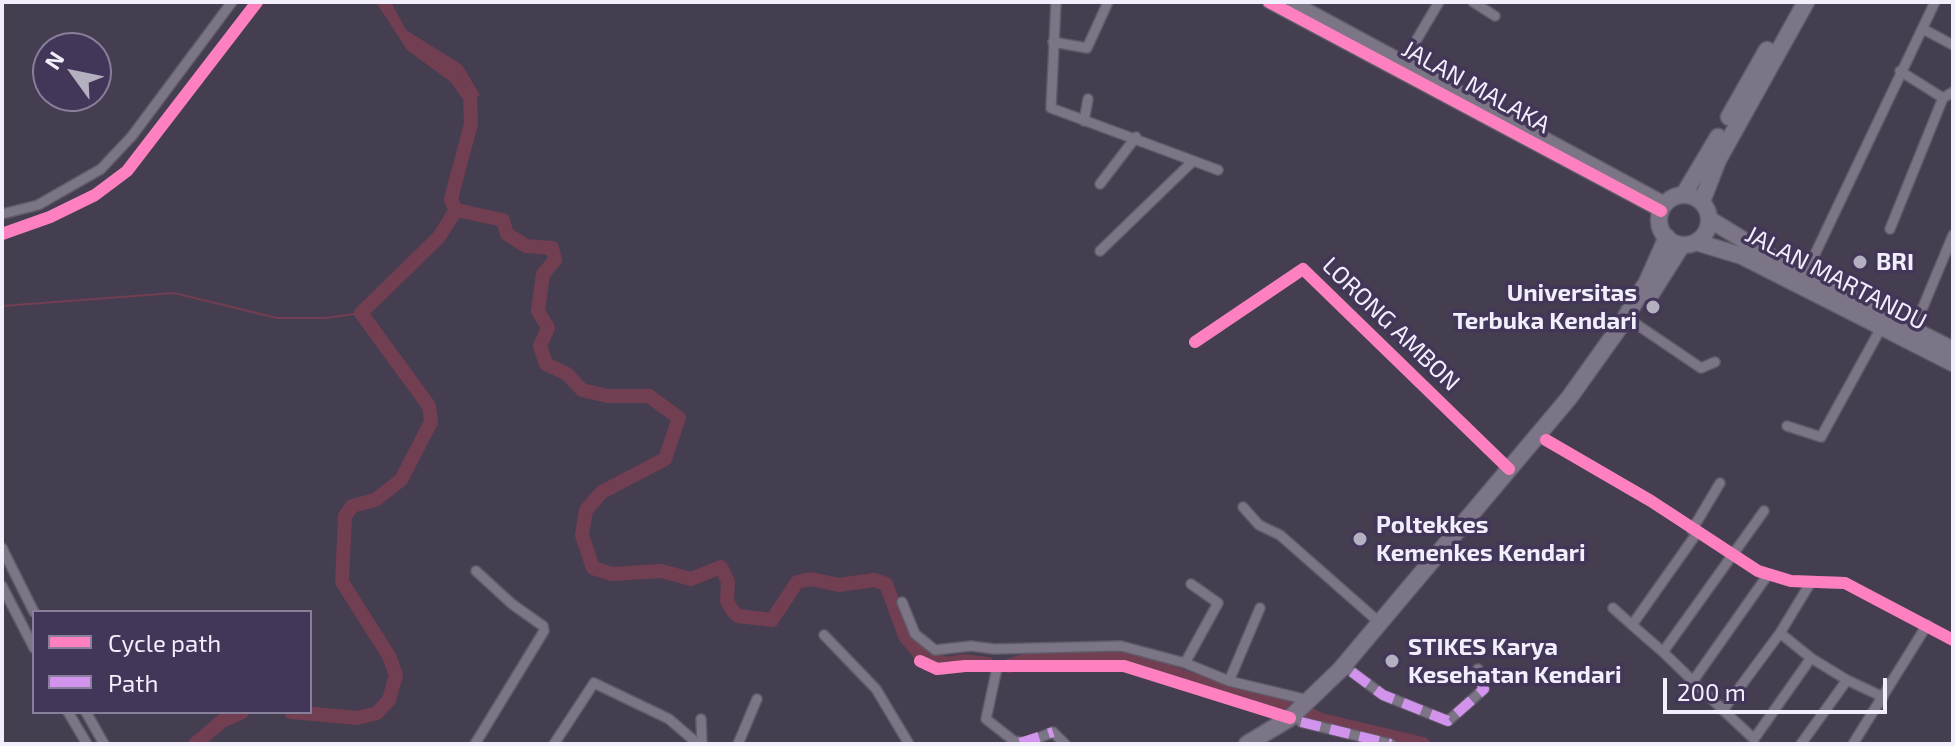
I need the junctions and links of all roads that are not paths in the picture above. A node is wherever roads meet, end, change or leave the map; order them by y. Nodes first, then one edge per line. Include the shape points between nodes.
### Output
1 (232, 2) edge
2 (257, 2) edge
3 (1056, 2) edge
4 (1108, 2) edge
5 (1269, 2) edge
6 (1293, 2) edge
7 (1439, 2) edge
8 (1473, 2) edge
9 (1796, 2) edge
10 (1806, 2) edge
11 (1935, 2) edge
12 (1495, 16) dead end
13 (1923, 29) junction
14 (1053, 42) junction
15 (1953, 45) edge
16 (1404, 61) junction
17 (1900, 71) junction
18 (1953, 92) edge
19 (1943, 98) junction
20 (1088, 99) dead end
21 (1084, 121) junction
22 (1136, 137) junction
23 (1192, 162) junction
24 (1218, 170) dead end
25 (1100, 184) dead end
26 (1684, 194) junction
27 (1702, 201) junction
28 (1663, 207) junction
29 (2, 214) edge
30 (1709, 219) junction
31 (1890, 229) dead end
32 (2, 234) edge
33 (1953, 235) edge
34 (1681, 241) junction
35 (1100, 251) dead end
36 (1805, 275) junction
37 (1633, 322) junction
38 (1881, 328) junction
39 (1913, 331) junction
40 (1195, 342) dead end
41 (1953, 350) edge
42 (1715, 362) dead end
43 (1953, 363) edge
44 (1588, 380) junction
45 (1787, 426) dead end
46 (1546, 440) junction
47 (1509, 469) junction
48 (1720, 483) dead end
49 (1243, 507) dead end
50 (1764, 511) dead end
51 (1695, 532) junction
52 (2, 548) edge
53 (1732, 555) junction
54 (476, 571) dead end
55 (1767, 576) junction
56 (1421, 581) junction
57 (1811, 582) junction
58 (1191, 584) dead end
59 (2, 586) edge
60 (902, 602) dead end
61 (1260, 608) dead end
62 (1613, 608) dead end
63 (33, 610) edge
64 (1380, 623) junction
65 (1632, 625) junction
66 (1927, 625) junction
67 (1780, 633) junction
68 (824, 635) dead end
69 (1953, 640) edge
70 (32, 644) edge
71 (1663, 652) junction
72 (1811, 658) junction
73 (920, 661) dead end
74 (1185, 663) junction
75 (997, 668) junction
76 (1478, 669) dead end
77 (1352, 672) junction
78 (1847, 680) junction
79 (1229, 681) junction
80 (1693, 681) junction
81 (1883, 697) junction
82 (757, 699) dead end
83 (1314, 704) junction
84 (1723, 710) junction
85 (69, 714) edge
86 (87, 714) edge
87 (1297, 718) junction
88 (701, 719) dead end
89 (1270, 737) edge
90 (1758, 741) edge
91 (87, 744) edge
92 (104, 744) edge
93 (475, 744) edge
94 (554, 744) edge
95 (700, 744) edge
96 (738, 744) edge
97 (909, 744) edge
98 (1065, 744) edge
99 (1247, 744) edge
100 (1391, 744) edge
101 (1801, 744) edge
102 (1853, 744) edge

1 - 29 street via 132,136 101,169 38,205
2 - 32 street via 127,171 84,200
3 - 14 street
4 - 14 street via 1092,45
5 - 28 street, JALAN MALAKA
6 - 16 street, JALAN MALAKA
7 - 16 street
8 - 12 street
9 - 26 highway
10 - 27 highway via 1718,160
11 - 13 street
13 - 15 street
13 - 17 street
14 - 21 street via 1049,105
16 - 28 street, JALAN MALAKA
17 - 19 street
17 - 36 street
18 - 19 street
19 - 31 street
20 - 21 street
21 - 22 street
22 - 23 street
22 - 25 street
23 - 24 street
23 - 35 street
26 - 27 highway
26 - 28 highway
27 - 30 highway
28 - 34 highway via 1660,225
30 - 34 highway via 1708,228
30 - 36 highway, JALAN MARTANDU
33 - 39 street
34 - 37 highway
34 - 38 highway, JALAN MARTANDU via 1742,256
34 - 44 highway via 1640,293
36 - 39 highway, JALAN MARTANDU
37 - 42 street via 1701,368
37 - 44 highway
38 - 43 highway, JALAN MARTANDU
38 - 45 street via 1821,437
39 - 41 highway, JALAN MARTANDU
40 - 47 street, LORONG AMBON via 1303,269
44 - 46 highway
44 - 47 highway
46 - 51 street
46 - 56 highway
47 - 56 highway
48 - 51 street
49 - 64 street
50 - 53 street
51 - 53 street
51 - 65 street
52 - 63 street
53 - 55 street
53 - 71 street
54 - 93 street via 544,631
55 - 57 street
55 - 80 street
56 - 64 highway
56 - 77 highway
57 - 66 street via 1855,587
57 - 67 street
58 - 74 street via 1218,603
59 - 70 street
60 - 74 street via 915,634 935,650 1121,646
61 - 79 street
62 - 65 street
64 - 83 highway
65 - 71 street
66 - 69 street
66 - 81 street
67 - 72 street
67 - 84 street
68 - 97 street via 876,689
71 - 80 street
72 - 78 street
72 - 90 street
73 - 75 street via 937,669
74 - 79 street
75 - 87 street via 1124,666
75 - 98 street via 986,719 1014,741 1026,743 1053,732
76 - 77 street via 1484,689 1448,721 1383,695
77 - 83 highway
78 - 81 street
78 - 101 street
79 - 83 street
80 - 84 street
81 - 102 street
82 - 96 street
83 - 87 highway
84 - 90 street
85 - 91 street
86 - 92 street
87 - 89 highway
87 - 100 street
88 - 95 street
89 - 99 highway
94 - 95 street via 594,683 669,719

